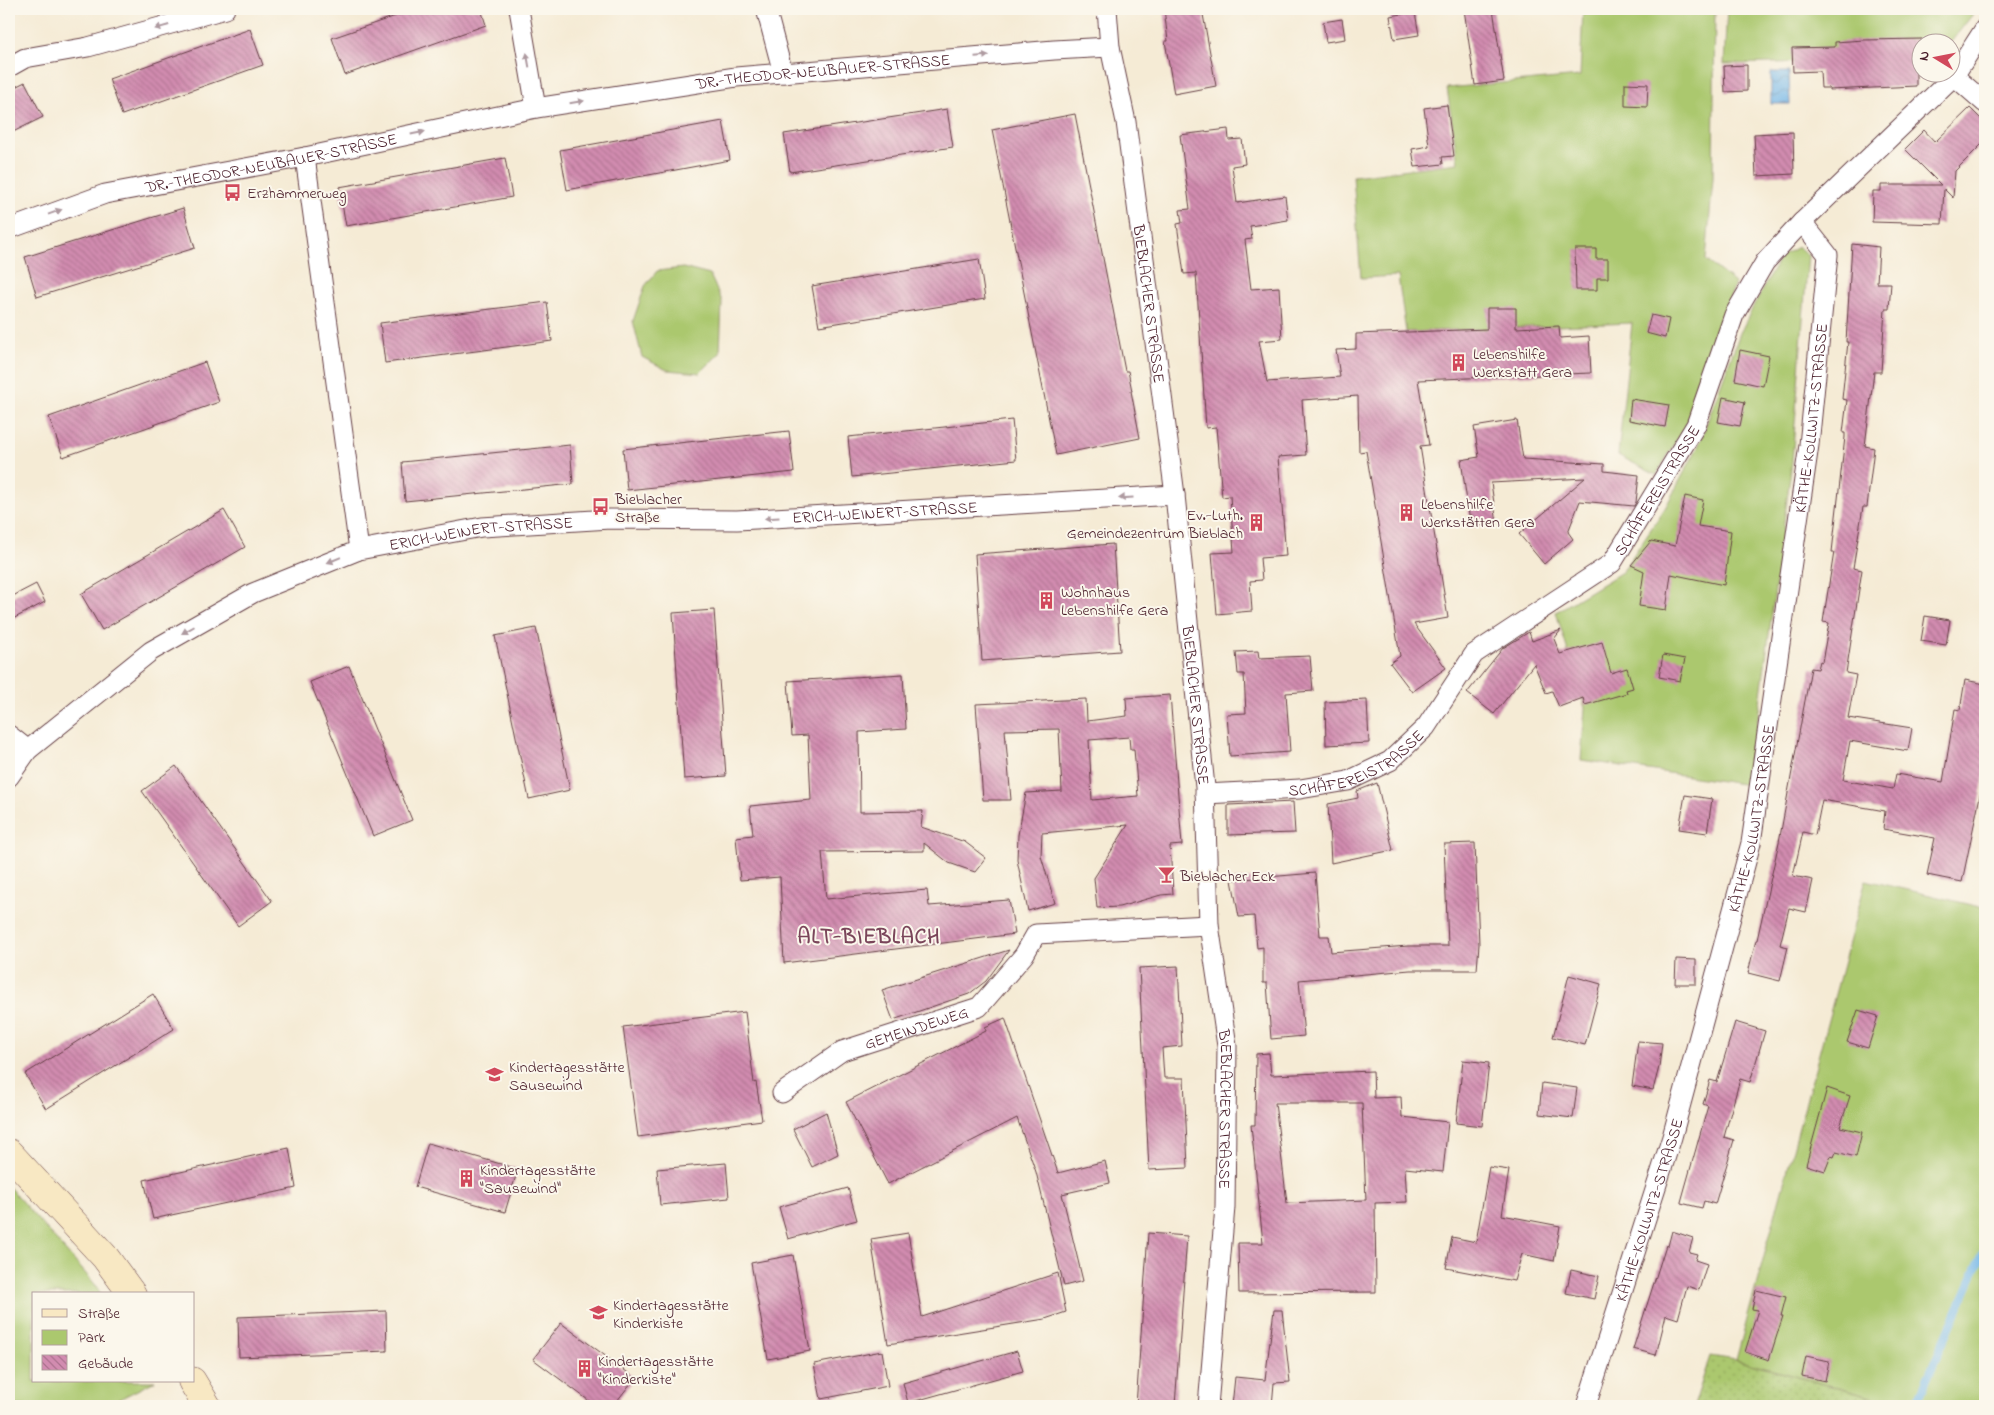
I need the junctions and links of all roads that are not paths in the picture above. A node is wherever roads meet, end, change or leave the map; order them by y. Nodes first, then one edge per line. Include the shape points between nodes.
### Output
1 (226, 9) edge
2 (519, 9) edge
3 (766, 9) edge
4 (1107, 9) edge
5 (1985, 28) edge
6 (1110, 47) junction
7 (1962, 64) edge
8 (9, 67) edge
9 (783, 73) junction
10 (1948, 82) edge
11 (1961, 82) edge
12 (1985, 102) edge
13 (536, 108) junction
14 (305, 157) junction
15 (1802, 222) junction
16 (9, 229) edge
17 (1175, 495) junction
18 (359, 550) junction
19 (9, 735) edge
20 (28, 750) junction
21 (9, 777) edge
22 (1205, 794) junction
23 (1209, 925) junction
24 (782, 1092) dead end
25 (9, 1153) edge
26 (131, 1292) edge
27 (193, 1382) edge
28 (207, 1406) edge
29 (1208, 1406) edge
30 (1586, 1406) edge

1 -> 8 street via 88,47 26,58
13 -> 2 street
3 - 9 street
4 - 6 street, BIEBLACHER STRASSE
5 - 7 street, SCHÄFEREISTRASSE
9 -> 6 street, DR.-THEODOR-NEUBAUER-STRASSE
6 - 17 street, BIEBLACHER STRASSE via 1126,122
13 -> 9 street, DR.-THEODOR-NEUBAUER-STRASSE via 736,77
10 - 15 street, SCHÄFEREISTRASSE
11 - 12 street
14 -> 13 street, DR.-THEODOR-NEUBAUER-STRASSE
16 -> 14 street, DR.-THEODOR-NEUBAUER-STRASSE via 105,194
14 - 18 street
15 - 22 street, SCHÄFEREISTRASSE via 1765,262 1738,308 1696,424 1612,563 1474,654 1426,727 1390,761 1348,782 1300,789
15 - 30 street, KÄTHE-KOLLWITZ-STRASSE via 1828,255 1809,445 1751,843 1672,1138
17 -> 18 street, ERICH-WEINERT-STRASSE via 737,520 600,519 482,527
17 - 22 street, BIEBLACHER STRASSE
18 -> 20 street, ERICH-WEINERT-STRASSE via 253,593 150,651
19 - 20 street
20 - 21 street, ERICH-WEINERT-STRASSE
22 - 23 street, BIEBLACHER STRASSE
23 - 24 street, GEMEINDEWEG via 1036,934 1024,955 979,1006 842,1051
23 - 29 street, BIEBLACHER STRASSE via 1227,1046 1225,1207
25 - 26 street via 105,1257
27 - 28 street

